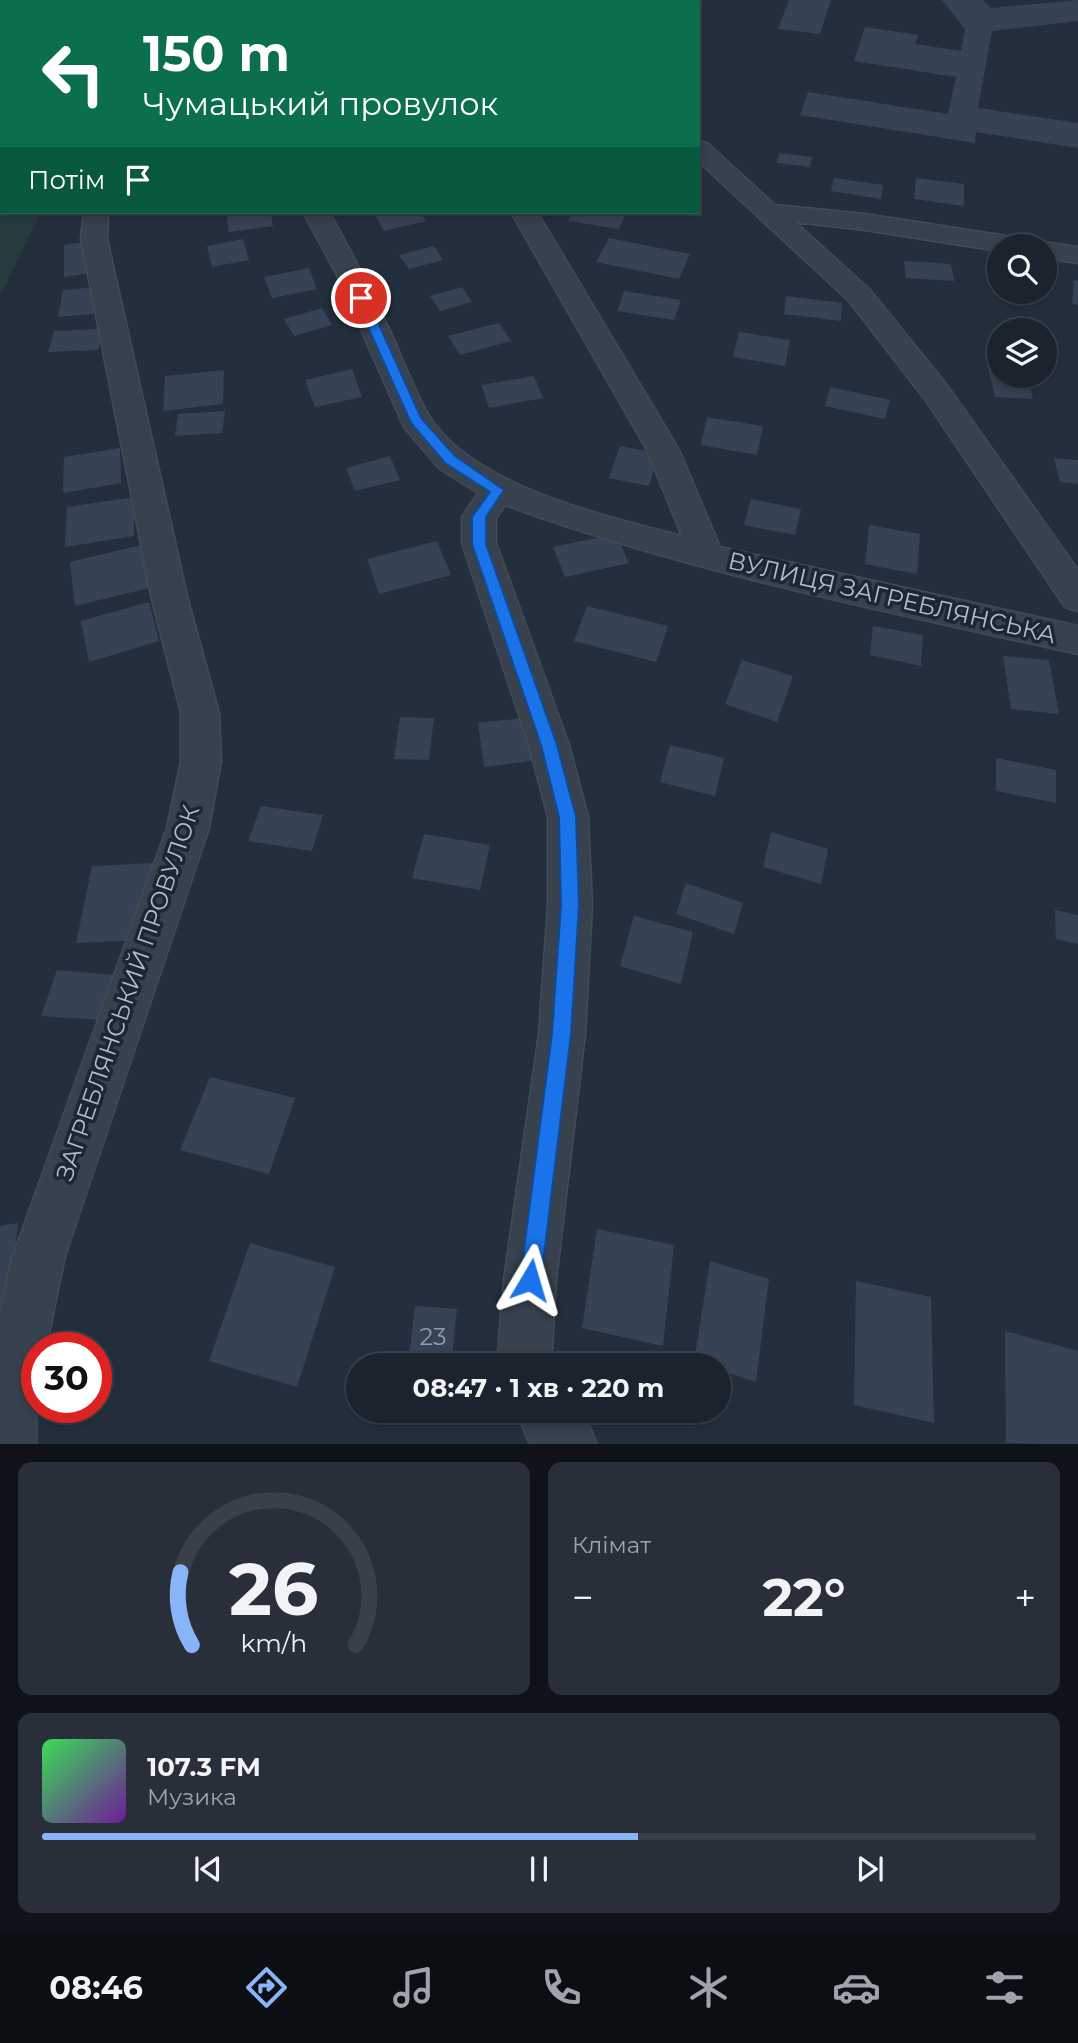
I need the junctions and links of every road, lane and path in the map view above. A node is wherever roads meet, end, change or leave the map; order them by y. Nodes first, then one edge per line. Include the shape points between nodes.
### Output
1 (700, 150) edge
2 (769, 212) junction
3 (96, 214) edge
4 (317, 214) edge
5 (525, 214) edge
6 (987, 241) edge
7 (1057, 252) edge
8 (1078, 255) edge
9 (498, 490) junction
10 (707, 556) junction
11 (1078, 597) edge
12 (1078, 640) edge
13 (525, 1353) edge
14 (549, 1423) edge
15 (8, 1444) edge
16 (569, 1444) edge

1 - 2 street
2 - 6 street
2 - 11 street via 859,295 935,391
3 - 15 street, ЗАГРЕБЛЯНСЬКИЙ ПРОВУЛОК via 94,239 170,600 200,713 201,761 188,828 39,1256 10,1386
4 - 9 street, ВУЛИЦЯ ЗАГРЕБЛЯНСЬКА via 350,273 415,420 450,460
5 - 10 street, ВУЛИЦЯ ЗАГРЕБЛЯНСЬКА via 663,450
7 - 8 street
9 - 10 street, ВУЛИЦЯ ЗАГРЕБЛЯНСЬКА via 555,513
9 - 13 street via 479,517 479,544 549,745 568,817 570,905 562,1034
10 - 12 street, ВУЛИЦЯ ЗАГРЕБЛЯНСЬКА
14 - 16 street via 554,1434

